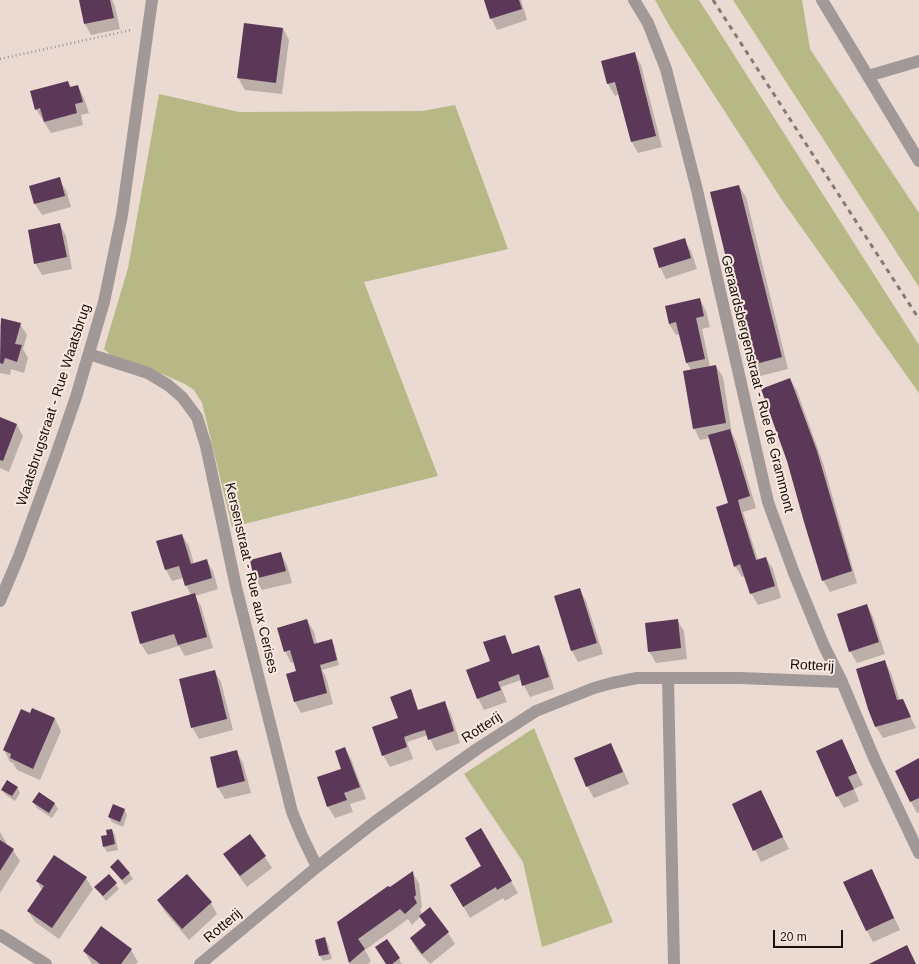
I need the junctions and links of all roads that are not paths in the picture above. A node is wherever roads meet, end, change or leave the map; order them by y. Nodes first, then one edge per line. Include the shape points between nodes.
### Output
1 (152, 0) edge
2 (634, 0) edge
3 (822, 0) edge
4 (919, 61) edge
5 (868, 76) junction
6 (919, 161) edge
7 (89, 354) junction
8 (0, 601) edge
9 (668, 678) junction
10 (842, 682) junction
11 (919, 853) edge
12 (317, 867) junction
13 (0, 935) edge
14 (46, 964) edge
15 (200, 964) edge
16 (674, 964) edge

1 - 7 street, Waatsbrugstraat - Rue Waatsbrug via 122,215 104,302
2 - 10 street, Geraardsbergenstraat - Rue de Grammont via 648,23 666,69 768,502 806,603
3 - 5 street
4 - 5 street
5 - 6 street
7 - 8 street, Waatsbrugstraat - Rue Waatsbrug via 20,556
7 - 12 street, Kersenstraat - Rue aux Cerises via 148,373 182,397 197,417 292,812
9 - 10 street, Rotterij
9 - 12 street, Rotterij via 636,678 612,683 536,711 477,749
9 - 16 street
10 - 11 street, Geraardsbergenstraat - Rue de Grammont via 874,758
12 - 15 street, Rotterij
13 - 14 street

